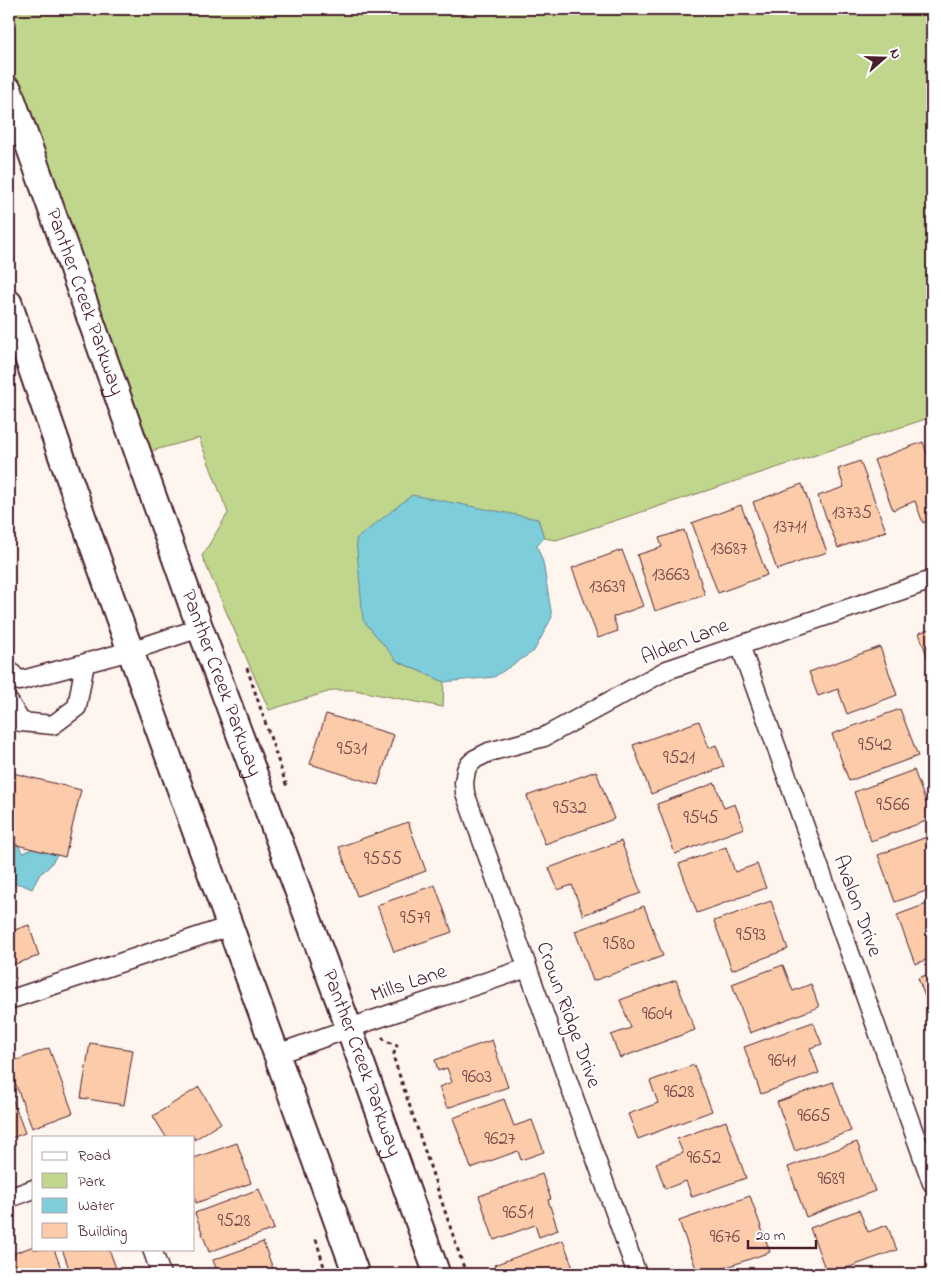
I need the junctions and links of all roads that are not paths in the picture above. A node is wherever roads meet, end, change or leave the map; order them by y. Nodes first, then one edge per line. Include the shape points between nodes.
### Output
1 (9, 90) edge
2 (9, 303) edge
3 (932, 580) edge
4 (200, 628) junction
5 (740, 644) junction
6 (130, 651) junction
7 (85, 664) junction
8 (12, 682) edge
9 (9, 702) edge
10 (466, 770) joint
11 (230, 926) junction
12 (527, 968) junction
13 (9, 1000) edge
14 (349, 1028) junction
15 (278, 1054) junction
16 (932, 1182) edge
17 (32, 1190) edge
18 (9, 1198) edge
19 (152, 1250) edge
20 (161, 1274) edge
21 (356, 1274) edge
22 (436, 1274) edge
23 (637, 1274) edge

1 - 4 main road, Panther Creek Parkway
2 - 6 main road
3 - 5 street, Alden Lane
4 - 6 street
4 - 14 main road, Panther Creek Parkway
5 - 10 street, Alden Lane via 667,670 544,736 479,756
5 - 16 street, Avalon Drive
6 - 7 street
6 - 11 main road
7 - 8 street
7 - 9 street via 77,707 53,725 21,722
10 - 12 street, Crown Ridge Drive via 465,793
11 - 13 street
11 - 15 main road
12 - 14 street, Mills Lane
12 - 23 street, Crown Ridge Drive
14 - 15 street, Mills Lane
14 - 22 main road, Panther Creek Parkway
15 - 21 main road
17 - 18 street
19 - 20 street

